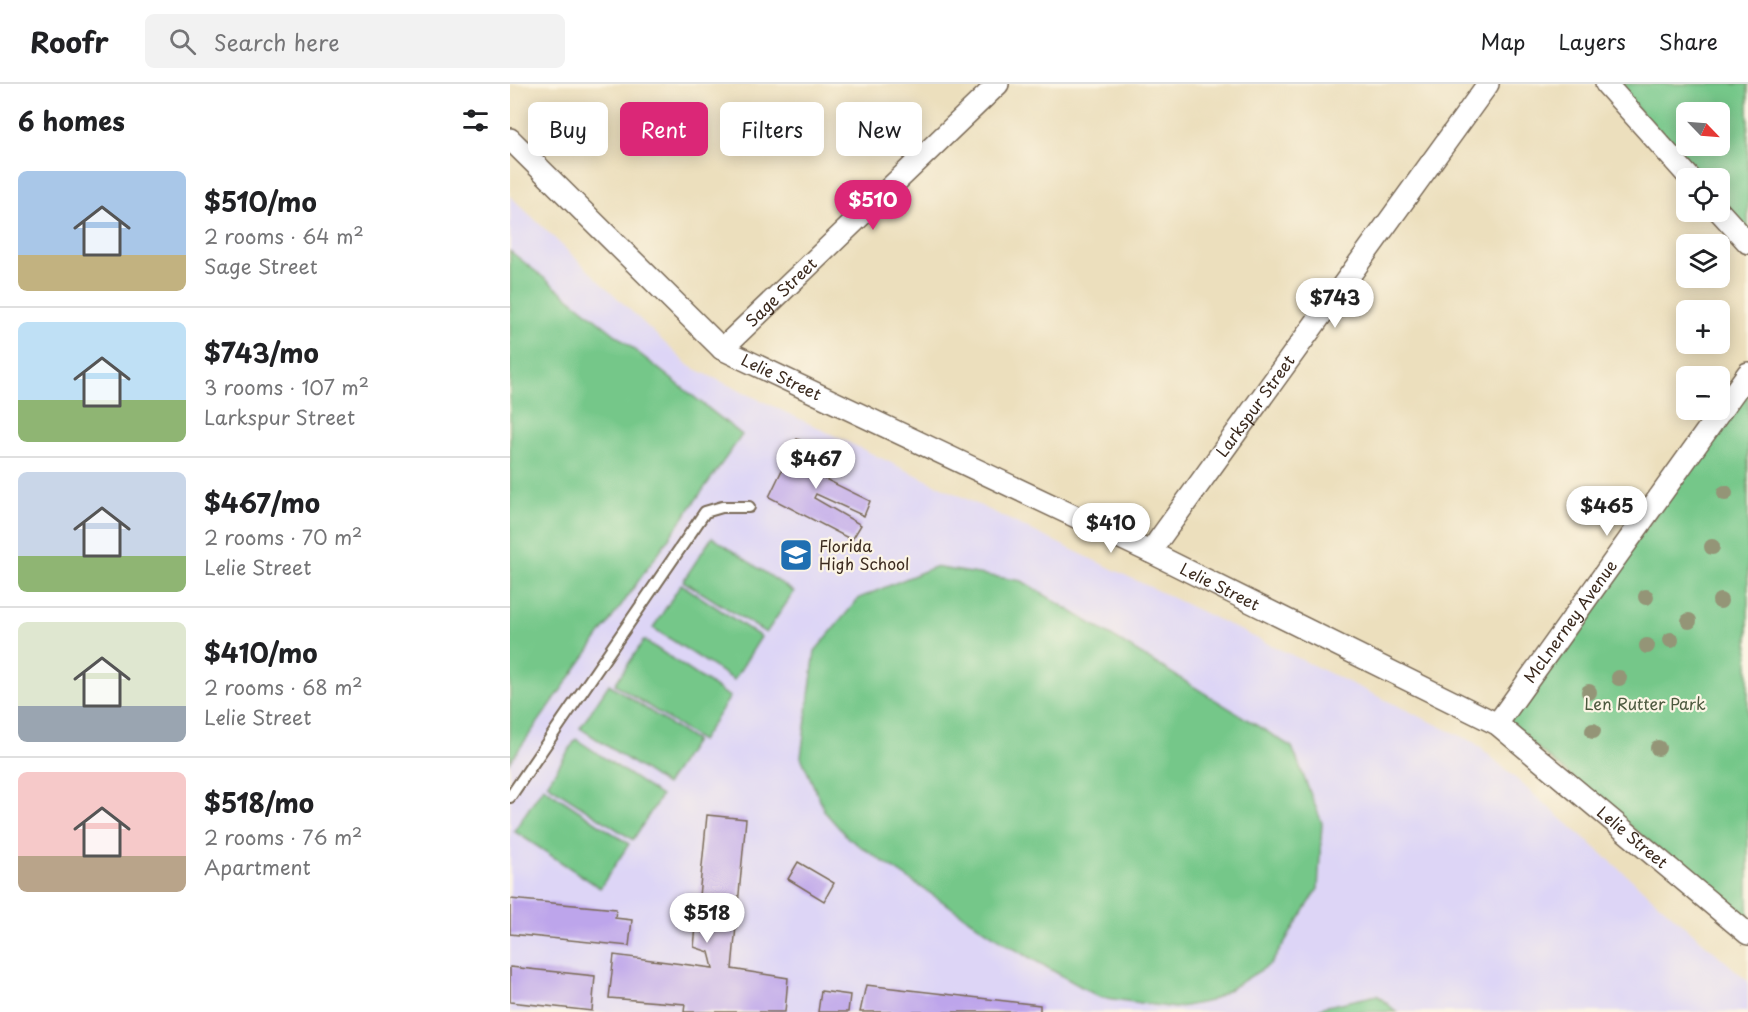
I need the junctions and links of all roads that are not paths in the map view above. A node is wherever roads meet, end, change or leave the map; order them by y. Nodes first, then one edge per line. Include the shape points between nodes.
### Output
1 (998, 84) edge
2 (1488, 84) edge
3 (1606, 84) edge
4 (510, 139) edge
5 (1681, 168) edge
6 (1729, 222) edge
7 (1748, 243) edge
8 (722, 349) junction
9 (1748, 373) edge
10 (748, 507) dead end
11 (1150, 552) junction
12 (1497, 724) junction
13 (510, 797) edge
14 (1748, 934) edge

1 - 8 street, Sage Street
2 - 11 street, Larkspur Street
3 - 5 street
4 - 8 street, Lelie Street
6 - 7 street
8 - 11 street, Lelie Street
9 - 12 street, McLnerney Avenue
10 - 13 lane via 722,507 705,513
11 - 12 street, Lelie Street
12 - 14 street, Lelie Street

